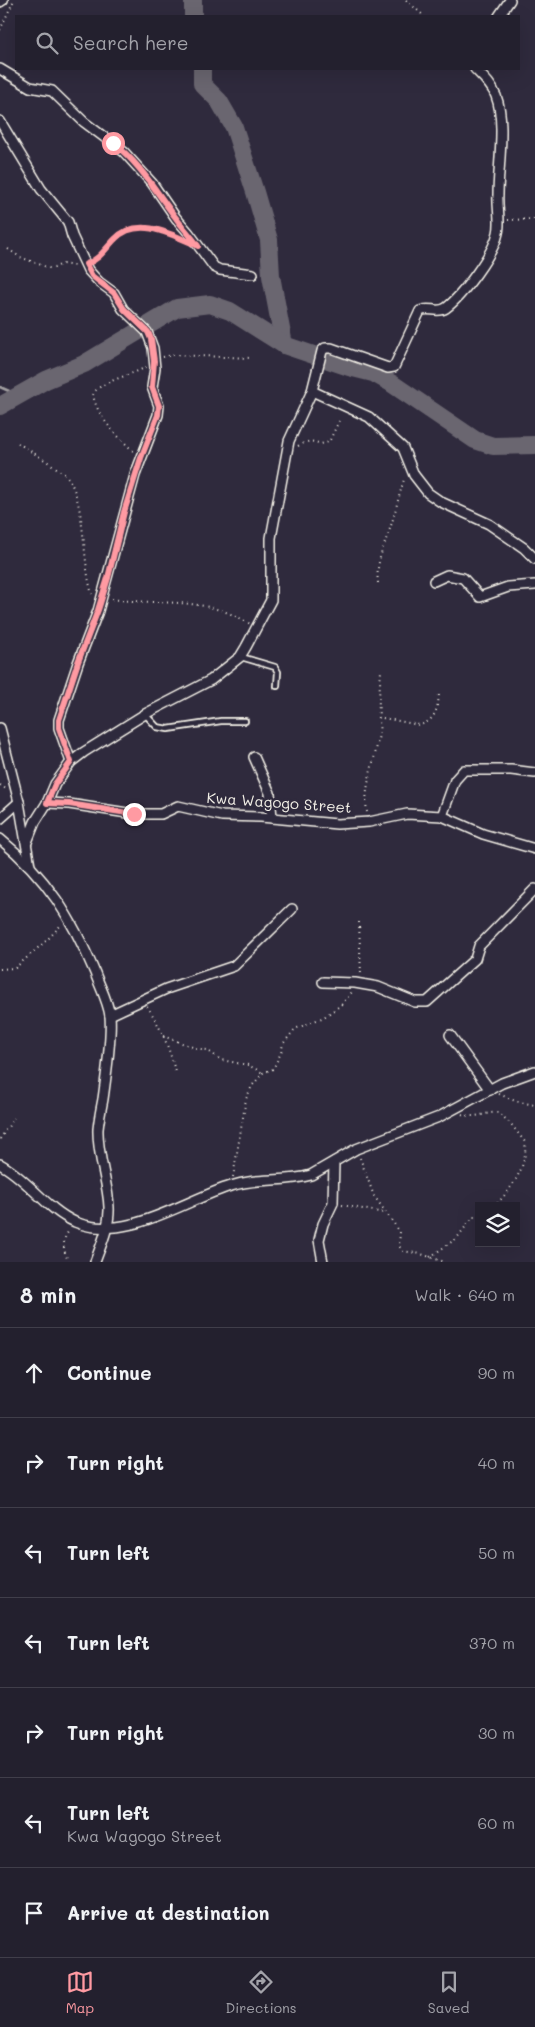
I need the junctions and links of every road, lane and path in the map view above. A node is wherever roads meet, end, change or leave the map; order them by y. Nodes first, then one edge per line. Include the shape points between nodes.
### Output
1 (4, 0) edge
2 (14, 0) edge
3 (406, 0) edge
4 (510, 0) edge
5 (0, 2) edge
6 (423, 15) edge
7 (500, 15) edge
8 (0, 30) edge
9 (0, 69) edge
10 (476, 70) edge
11 (0, 121) edge
12 (535, 219) edge
13 (498, 221) junction
14 (198, 246) junction
15 (8, 248) dead end
16 (86, 264) junction
17 (253, 274) dead end
18 (312, 391) junction
19 (339, 421) dead end
20 (18, 443) dead end
21 (287, 456) junction
22 (409, 464) junction
23 (535, 559) edge
24 (434, 582) dead end
25 (378, 583) dead end
26 (535, 585) edge
27 (102, 598) junction
28 (98, 610) junction
29 (257, 628) junction
30 (240, 656) junction
31 (381, 671) dead end
32 (276, 686) dead end
33 (439, 694) dead end
34 (145, 714) junction
35 (378, 717) junction
36 (245, 722) dead end
37 (0, 728) edge
38 (254, 757) dead end
39 (71, 762) junction
40 (535, 773) edge
41 (19, 802) junction
42 (47, 803) junction
43 (442, 816) junction
44 (272, 818) junction
45 (0, 819) edge
46 (369, 822) junction
47 (0, 839) edge
48 (27, 842) junction
49 (535, 849) edge
50 (30, 866) junction
51 (535, 889) edge
52 (292, 909) dead end
53 (68, 916) junction
54 (359, 922) dead end
55 (0, 969) edge
56 (323, 982) dead end
57 (361, 984) junction
58 (143, 1000) junction
59 (110, 1015) junction
60 (450, 1035) dead end
61 (162, 1036) junction
62 (535, 1071) edge
63 (175, 1072) dead end
64 (263, 1073) junction
65 (490, 1090) junction
66 (535, 1105) edge
67 (454, 1109) junction
68 (14, 1118) dead end
69 (0, 1139) edge
70 (356, 1149) junction
71 (334, 1162) junction
72 (0, 1164) edge
73 (232, 1186) junction
74 (498, 1202) edge
75 (333, 1203) junction
76 (386, 1213) junction
77 (475, 1217) edge
78 (76, 1222) junction
79 (106, 1228) junction
80 (430, 1257) junction
81 (69, 1262) edge
82 (95, 1262) edge
83 (323, 1262) edge
84 (445, 1262) edge

1 - 5 street
2 - 8 path
3 - 6 path
4 - 7 street
9 - 14 street via 30,87 52,91 84,122 124,152 152,183
10 - 13 street via 493,89 500,115
11 - 16 street via 41,189 68,222
12 - 13 path
13 - 18 street via 495,243 468,284 444,310 420,311 394,367 388,368 348,352 325,348
14 - 16 path via 139,227 117,237 97,259
14 - 17 street via 220,270
15 - 16 path via 20,258 49,268 62,264
16 - 27 street via 92,276 114,293 124,309 148,332 154,361 152,387 159,406 129,493
18 - 21 street via 289,441
18 - 22 street via 369,417 403,448
19 - 21 path via 329,442 309,441
20 - 28 path via 62,471 70,480
21 - 29 street via 271,538 271,600
22 - 23 street via 428,493 489,524
22 - 25 path via 379,558
24 - 26 street via 447,575 463,578 480,597 508,587
27 - 28 street
27 - 29 path via 196,603 233,613
28 - 39 street via 59,720
29 - 30 street
30 - 32 lane via 275,667 278,672
30 - 34 street via 211,680
31 - 35 path
33 - 35 path via 436,712 425,724
34 - 36 lane via 158,726 168,729 222,721
34 - 39 street
35 - 46 path via 380,730 376,756 365,801
37 - 41 street
38 - 44 street via 270,793
39 - 42 street via 55,784
40 - 43 street via 464,770 454,780
41 - 45 street
41 - 48 street
42 - 44 street, Kwa Wagogo Street via 134,814 161,814 178,806 222,816
42 - 48 street
43 - 46 street, Kwa Wagogo Street via 407,814
43 - 49 street, Kwa Wagogo Street via 483,834
44 - 46 street, Kwa Wagogo Street via 337,824
47 - 50 street
48 - 50 street
50 - 53 street
51 - 57 street via 479,946 475,959 427,1002 414,1002 378,987
52 - 58 street via 234,966
53 - 55 path via 15,968
53 - 59 street via 100,985
54 - 57 path
56 - 57 street
57 - 64 path via 324,1017 295,1029 283,1044 273,1069
58 - 59 street
58 - 61 path via 159,1024
59 - 79 street via 98,1128 109,1209
60 - 65 street
61 - 63 path
61 - 64 path via 207,1050 221,1060 248,1064
62 - 65 street
64 - 73 path via 246,1099
65 - 66 path via 514,1101
65 - 67 street
67 - 70 street
67 - 74 path via 468,1116 499,1114 525,1142 517,1179
68 - 69 path
70 - 71 street
70 - 76 path via 374,1196
71 - 73 street via 302,1178 268,1179
71 - 75 street
72 - 78 street via 52,1208
73 - 79 street via 133,1224
75 - 76 path
75 - 83 street via 322,1224 319,1240
76 - 80 path via 400,1232 399,1246 403,1251
77 - 80 path via 457,1238
78 - 79 street
78 - 81 path via 65,1234 65,1254
79 - 82 street
80 - 84 path

